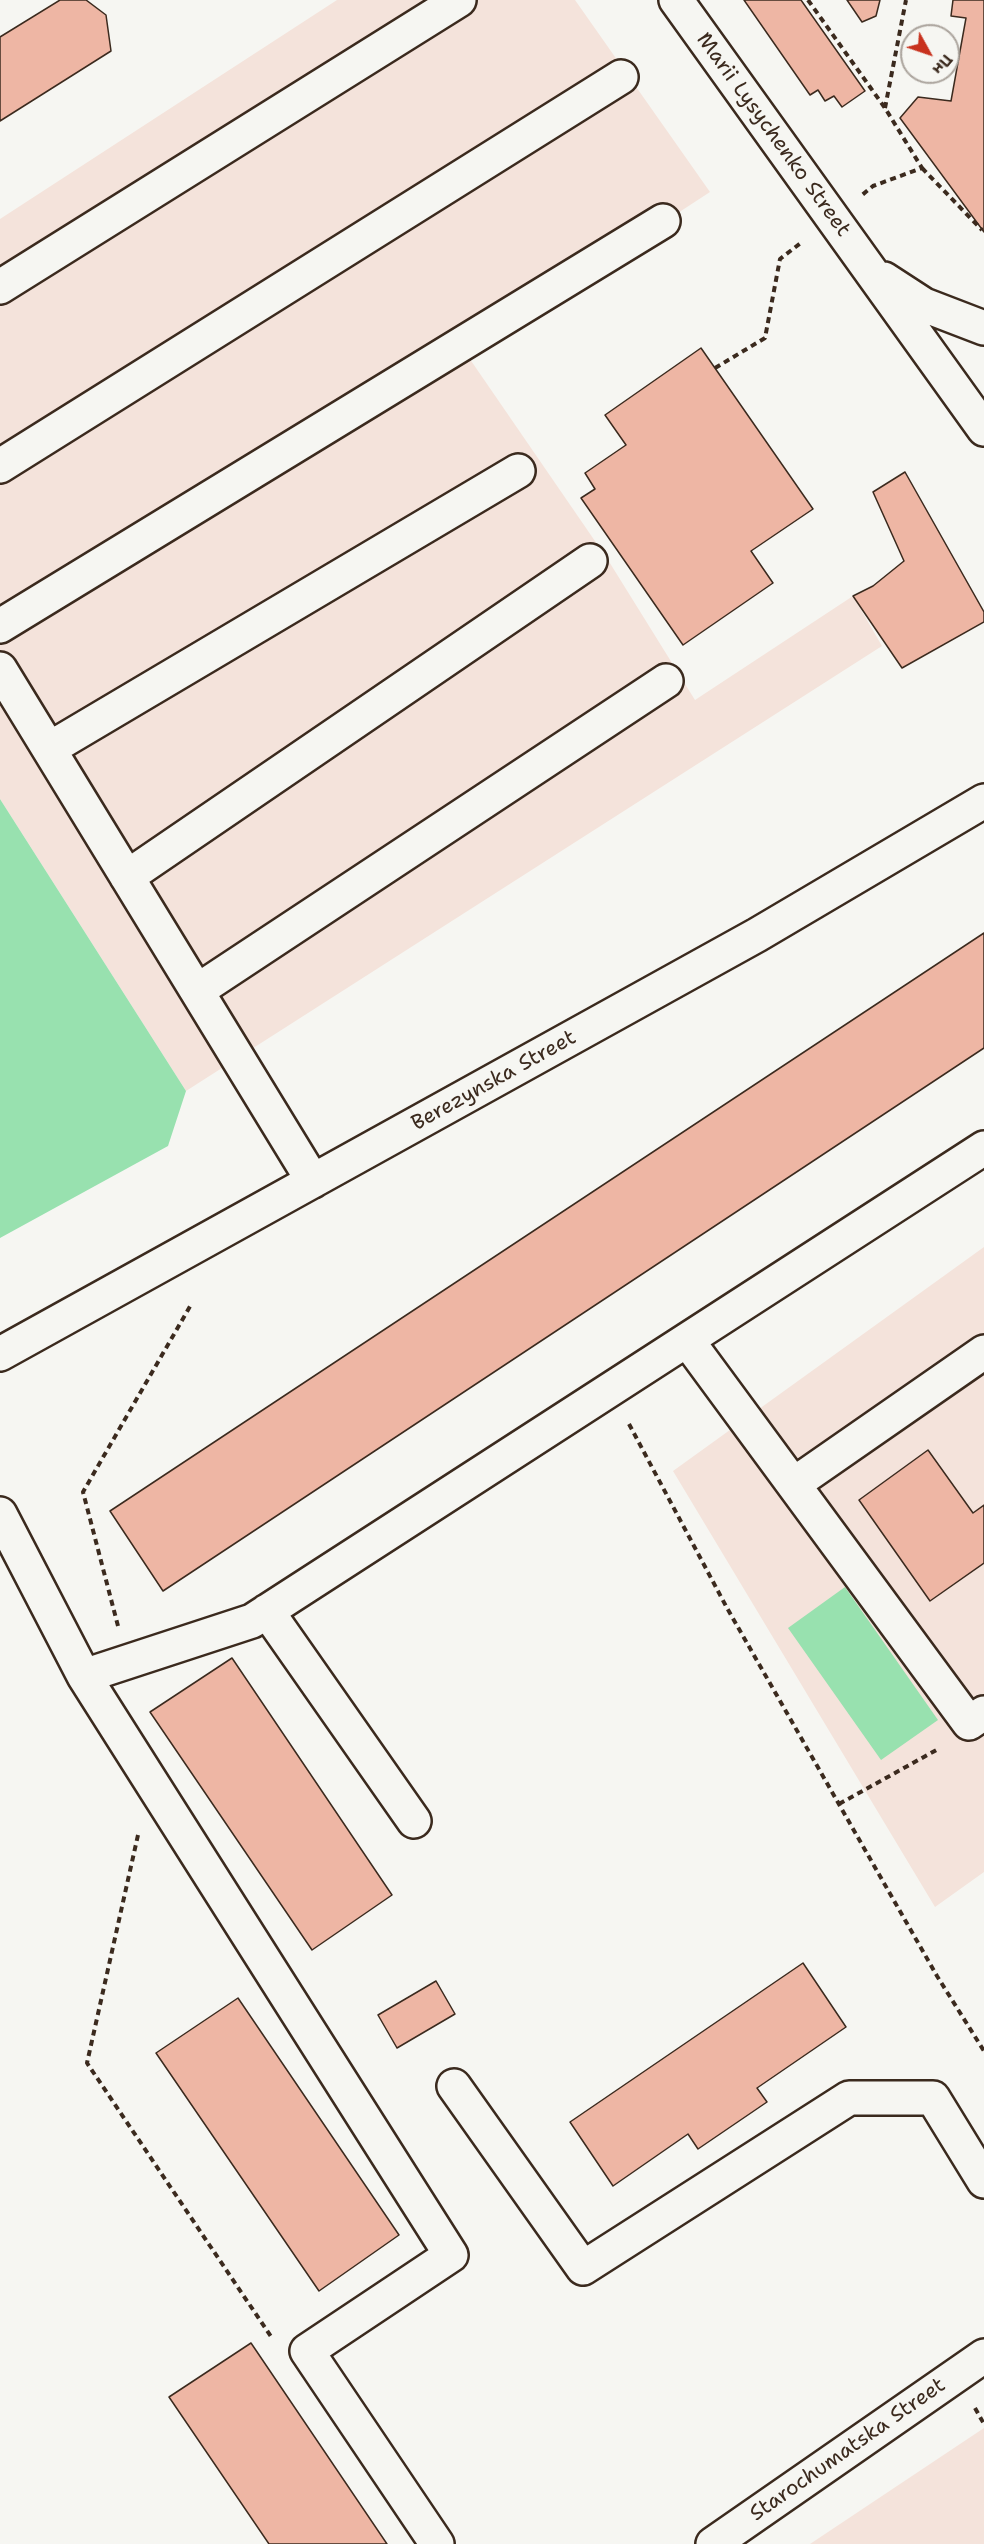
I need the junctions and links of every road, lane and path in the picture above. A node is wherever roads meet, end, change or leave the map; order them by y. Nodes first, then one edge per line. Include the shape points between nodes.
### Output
1 (459, 0) edge
2 (676, 0) edge
3 (808, 0) edge
4 (906, 0) edge
5 (621, 77) dead end
6 (885, 108) junction
7 (922, 168) junction
8 (832, 219) junction
9 (663, 221) dead end
10 (982, 230) dead end
11 (869, 270) junction
12 (0, 287) edge
13 (984, 328) edge
14 (715, 368) dead end
15 (984, 429) edge
16 (0, 466) edge
17 (518, 471) dead end
18 (590, 561) dead end
19 (0, 626) edge
20 (0, 669) edge
21 (666, 681) dead end
22 (49, 750) junction
23 (984, 801) edge
24 (127, 877) junction
25 (196, 991) junction
26 (984, 1148) edge
27 (313, 1181) junction
28 (192, 1303) dead end
29 (687, 1340) junction
30 (984, 1352) edge
31 (0, 1354) edge
32 (611, 1389) junction
33 (794, 1484) junction
34 (0, 1514) edge
35 (267, 1611) junction
36 (127, 1661) junction
37 (84, 1676) junction
38 (977, 1718) edge
39 (839, 1804) junction
40 (414, 1821) dead end
41 (139, 1833) dead end
42 (984, 2051) edge
43 (454, 2086) dead end
44 (984, 2181) edge
45 (276, 2344) dead end
46 (984, 2355) edge
47 (971, 2403) dead end
48 (984, 2424) edge
49 (437, 2544) edge
50 (713, 2544) edge

1 - 12 street
2 - 8 street, Marii Lysychenko Street
3 - 6 path
4 - 6 path
5 - 16 street
6 - 7 path
7 - 8 path via 873,186
7 - 10 path
8 - 11 street, Marii Lysychenko Street
8 - 14 path via 780,259 765,338
9 - 19 street
11 - 13 street, Marii Lysychenko Street via 924,305
11 - 15 street, Marii Lysychenko Street
17 - 22 street
18 - 24 street
20 - 22 street
21 - 25 street
22 - 24 street
23 - 27 street, Berezynska Street via 758,935
24 - 25 street
25 - 27 street
26 - 29 street
27 - 31 street, Berezynska Street
28 - 36 path via 83,1492
29 - 32 street
29 - 33 street
30 - 33 street
32 - 35 street
32 - 39 path via 727,1608
33 - 38 street
34 - 37 street
35 - 36 street via 252,1621
35 - 40 street
36 - 37 street
37 - 49 street via 451,2255 306,2351
38 - 39 path via 963,1735
39 - 42 path
41 - 45 path via 87,2063
43 - 44 street via 583,2268 849,2098 933,2098
46 - 50 street, Starochumatska Street
47 - 48 path

